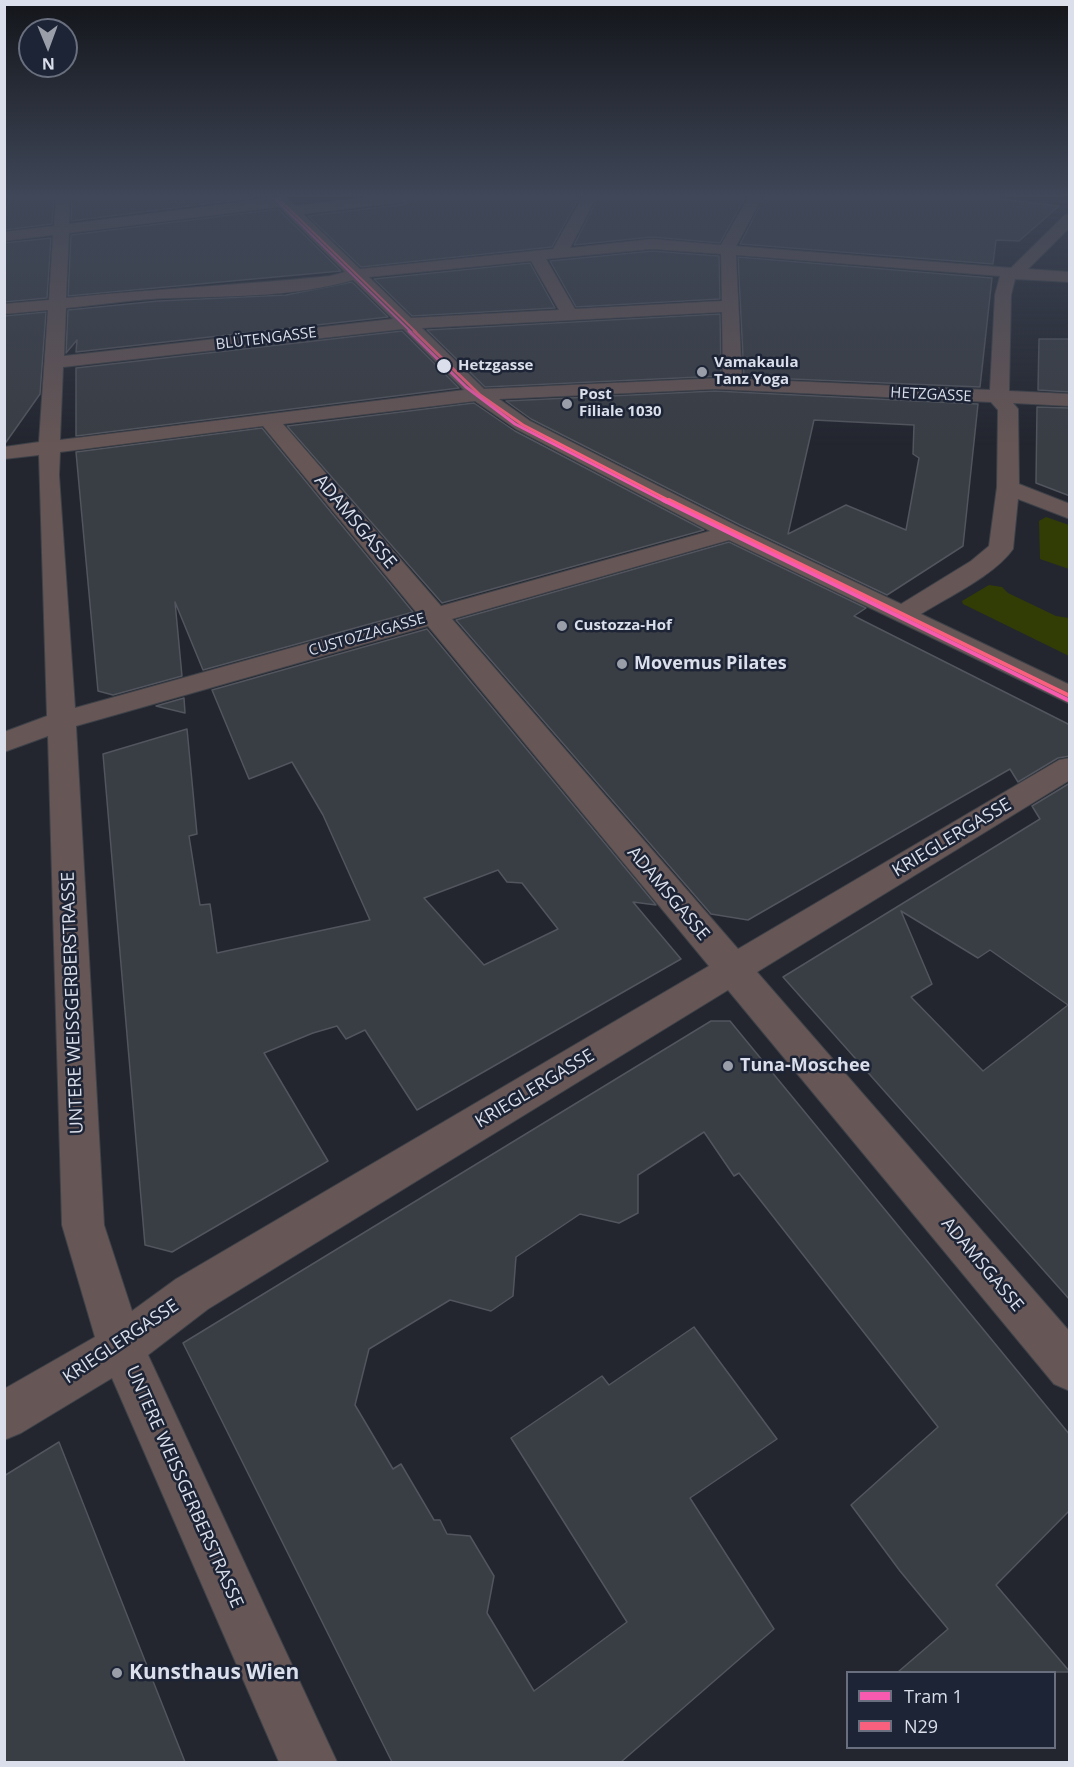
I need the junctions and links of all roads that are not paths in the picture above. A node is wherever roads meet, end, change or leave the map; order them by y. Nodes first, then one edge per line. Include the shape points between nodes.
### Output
1 (58, 280) edge
2 (334, 280) edge
3 (362, 280) edge
4 (550, 280) edge
5 (730, 280) edge
6 (1007, 280) edge
7 (56, 304) junction
8 (731, 306) junction
9 (4, 309) edge
10 (570, 315) junction
11 (406, 324) junction
12 (53, 363) junction
13 (733, 384) junction
14 (480, 395) junction
15 (999, 399) junction
16 (1070, 400) edge
17 (268, 419) junction
18 (51, 447) junction
19 (4, 453) edge
20 (1008, 487) junction
21 (1070, 512) edge
22 (731, 532) junction
23 (901, 615) junction
24 (434, 616) junction
25 (1070, 696) edge
26 (61, 721) junction
27 (4, 743) edge
28 (1070, 767) edge
29 (733, 970) junction
30 (121, 1347) junction
31 (1070, 1368) edge
32 (4, 1416) edge
33 (308, 1762) edge

1 - 7 street, UNTERE WEISSGERBERSTRASSE
2 - 7 street
3 - 11 street
4 - 10 street
5 - 8 street
6 - 15 street via 1003,295
7 - 9 street
7 - 12 street, UNTERE WEISSGERBERSTRASSE
8 - 10 street, BLÜTENGASSE
8 - 13 street
10 - 11 street, BLÜTENGASSE
11 - 12 street, BLÜTENGASSE
11 - 14 street
12 - 18 street, UNTERE WEISSGERBERSTRASSE
13 - 14 street, HETZGASSE
13 - 15 street, HETZGASSE
14 - 17 street, HETZGASSE
14 - 22 street via 567,450
15 - 16 street, HETZGASSE via 1029,396
15 - 20 street via 1008,409
17 - 18 street, HETZGASSE
17 - 24 street, ADAMSGASSE
18 - 19 street, HETZGASSE
18 - 26 street, UNTERE WEISSGERBERSTRASSE via 48,475
20 - 21 street
20 - 23 street via 1003,539 996,555
22 - 23 street
22 - 24 street, CUSTOZZAGASSE
23 - 25 street
24 - 26 street, CUSTOZZAGASSE
24 - 29 street, ADAMSGASSE
26 - 27 street, CUSTOZZAGASSE
26 - 30 street, UNTERE WEISSGERBERSTRASSE via 83,1225
28 - 29 street, KRIEGLERGASSE
29 - 30 street, KRIEGLERGASSE via 192,1294
29 - 31 street, ADAMSGASSE
30 - 32 street, KRIEGLERGASSE
30 - 33 street, UNTERE WEISSGERBERSTRASSE

